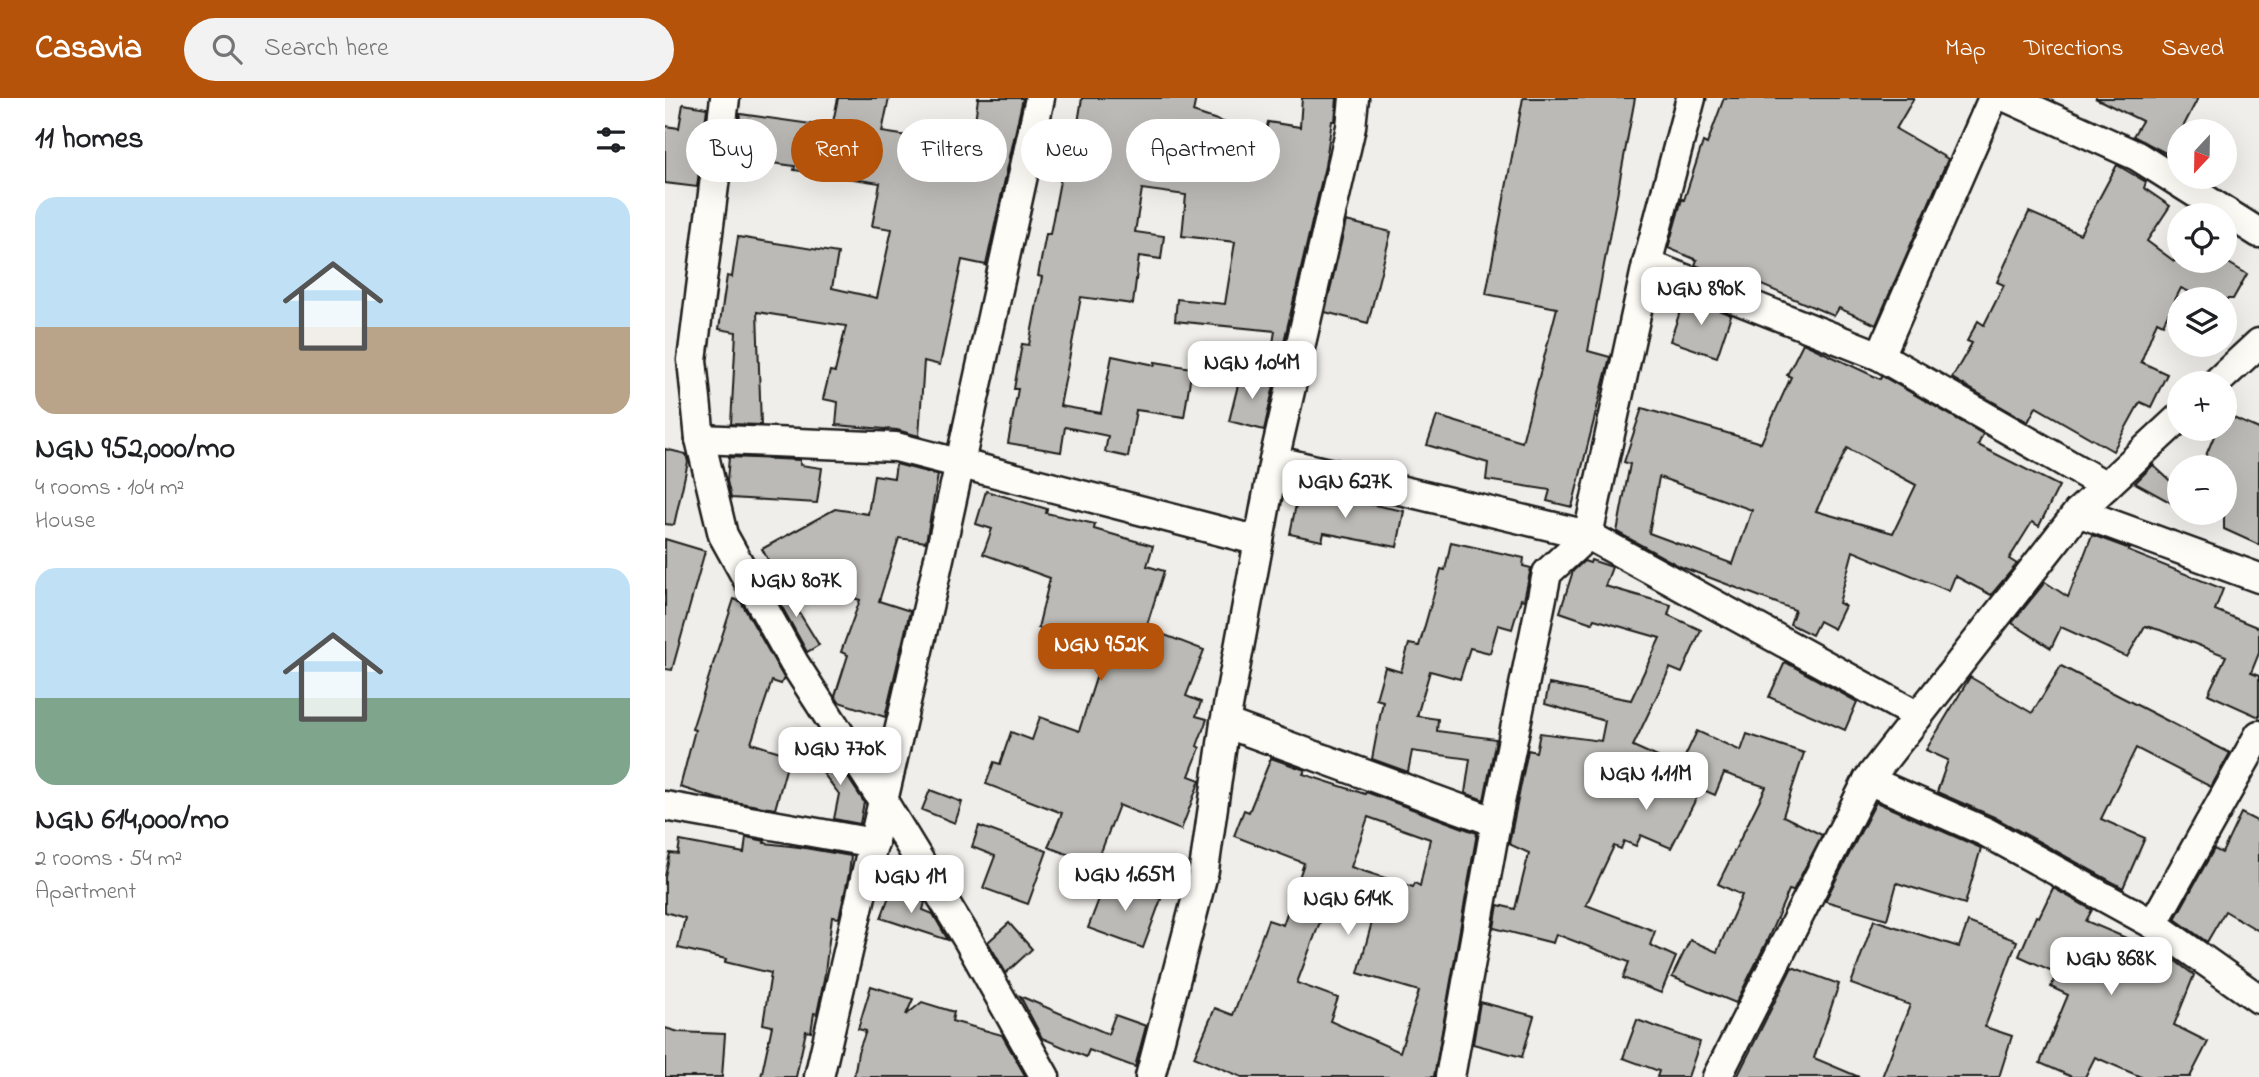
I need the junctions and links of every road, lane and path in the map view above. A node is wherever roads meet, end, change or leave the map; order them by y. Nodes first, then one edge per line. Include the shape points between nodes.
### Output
1 (725, 98) edge
2 (1040, 98) edge
3 (1354, 98) edge
4 (1691, 98) edge
5 (1993, 98) edge
6 (2008, 98) edge
7 (2259, 233) edge
8 (1647, 264) junction
9 (2259, 343) edge
10 (1880, 356) junction
11 (2229, 371) edge
12 (2167, 429) edge
13 (700, 439) junction
14 (1274, 460) junction
15 (960, 465) junction
16 (2106, 486) junction
17 (2078, 512) junction
18 (1588, 535) junction
19 (1259, 541) junction
20 (2259, 578) edge
21 (1918, 716) junction
22 (1224, 723) junction
23 (2259, 736) edge
24 (1868, 780) junction
25 (883, 802) junction
26 (665, 806) edge
27 (1496, 822) junction
28 (874, 843) junction
29 (2153, 924) junction
30 (2259, 999) edge
31 (820, 1077) edge
32 (1045, 1077) edge
33 (1150, 1077) edge
34 (1450, 1077) edge
35 (1717, 1077) edge

1 - 13 street via 692,360
2 - 15 street
3 - 14 street
4 - 8 street
5 - 10 street
6 - 7 street via 2137,156
8 - 10 street
8 - 18 street
9 - 11 street
10 - 16 street
12 - 16 street
13 - 15 street via 896,447
13 - 25 street via 723,534 794,663
14 - 18 street
14 - 19 street
15 - 19 street
15 - 25 street
16 - 17 street
17 - 20 street
17 - 21 street
18 - 21 street
18 - 27 street via 1546,573
19 - 22 street
21 - 24 street
22 - 27 street
22 - 33 street via 1204,870
23 - 29 street
24 - 29 street via 1986,832
24 - 35 street
25 - 28 street
25 - 32 street
26 - 28 street
27 - 34 street
28 - 31 street
29 - 30 street

